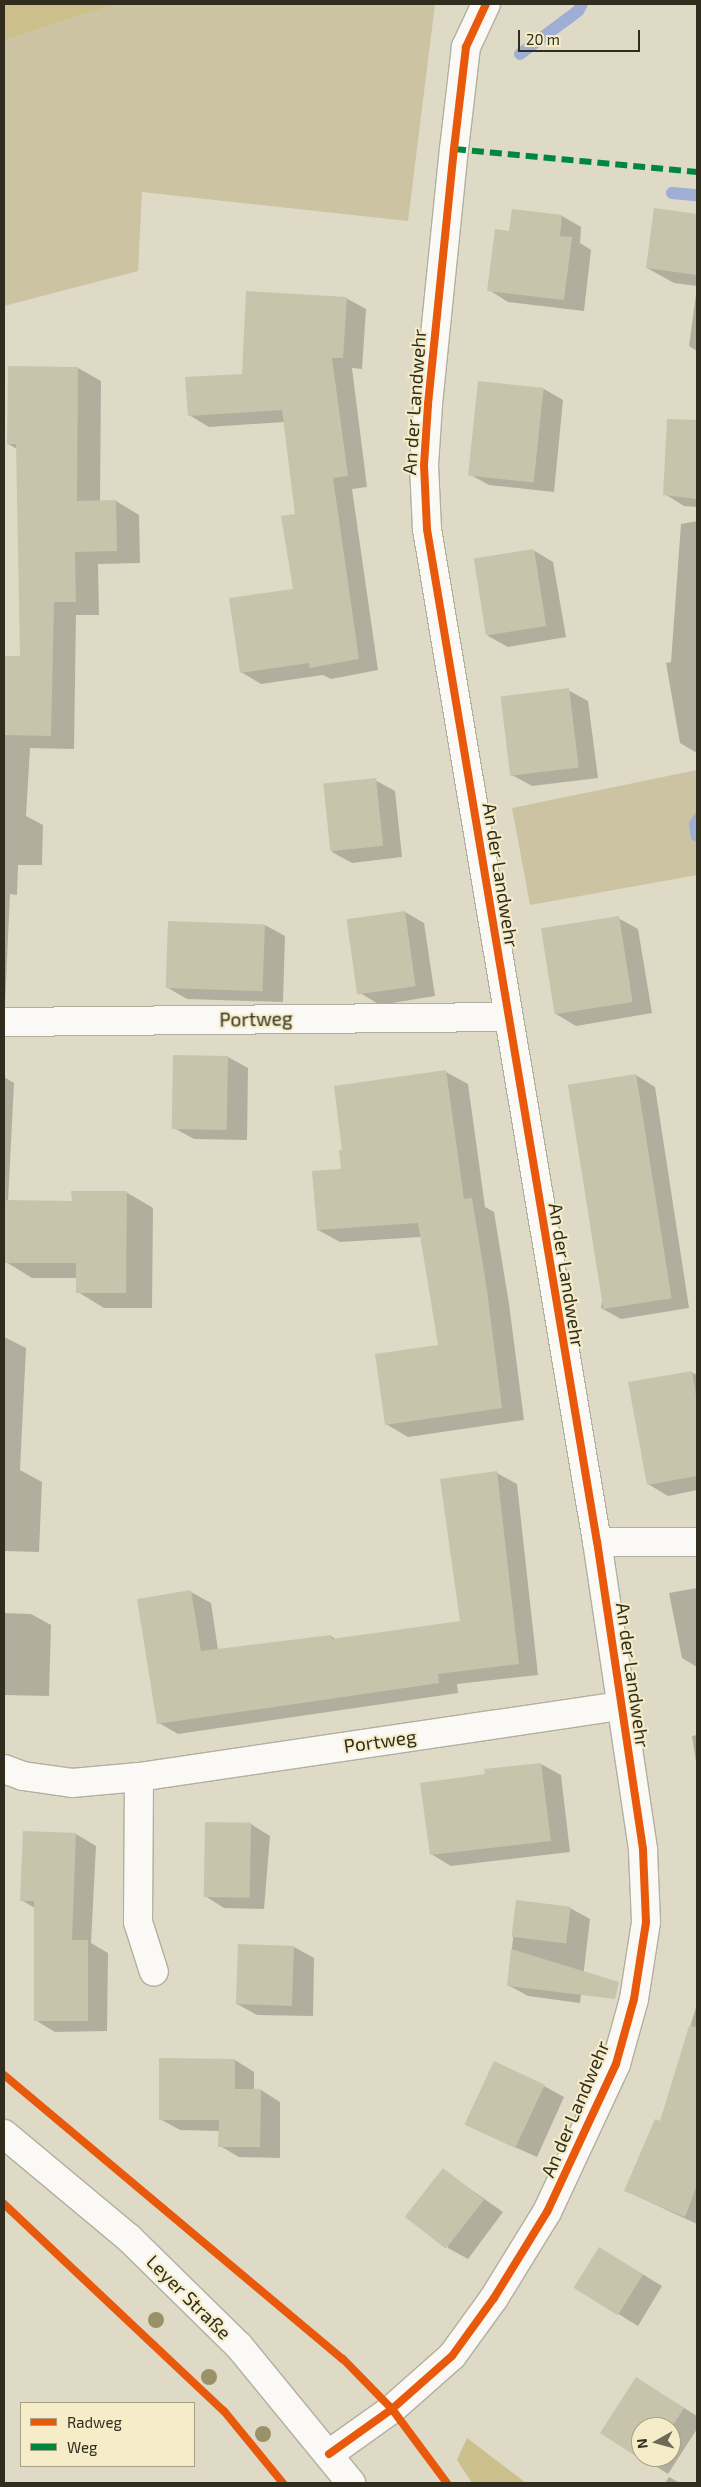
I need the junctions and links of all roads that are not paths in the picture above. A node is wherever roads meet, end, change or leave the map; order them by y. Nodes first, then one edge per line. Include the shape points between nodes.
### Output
1 (486, 4) edge
2 (508, 1017) junction
3 (4, 1022) edge
4 (597, 1542) junction
5 (697, 1542) edge
6 (620, 1706) junction
7 (4, 1769) edge
8 (139, 1777) junction
9 (154, 1972) dead end
10 (4, 2134) edge
11 (329, 2454) junction
12 (351, 2483) edge

1 - 2 street, An der Landwehr via 466,46 433,340 424,465 427,529
2 - 3 street, Portweg
2 - 4 street, An der Landwehr
4 - 5 street
4 - 6 street, An der Landwehr
6 - 8 street, Portweg
6 - 11 street, An der Landwehr via 643,1850 646,1922 634,1999 616,2064 547,2212 494,2298 457,2349 392,2409
7 - 8 street, Portweg via 23,1776 72,1783
8 - 9 street via 138,1922
10 - 11 street, Leyer Straße via 136,2244 239,2346
11 - 12 street, Leyer Straße

